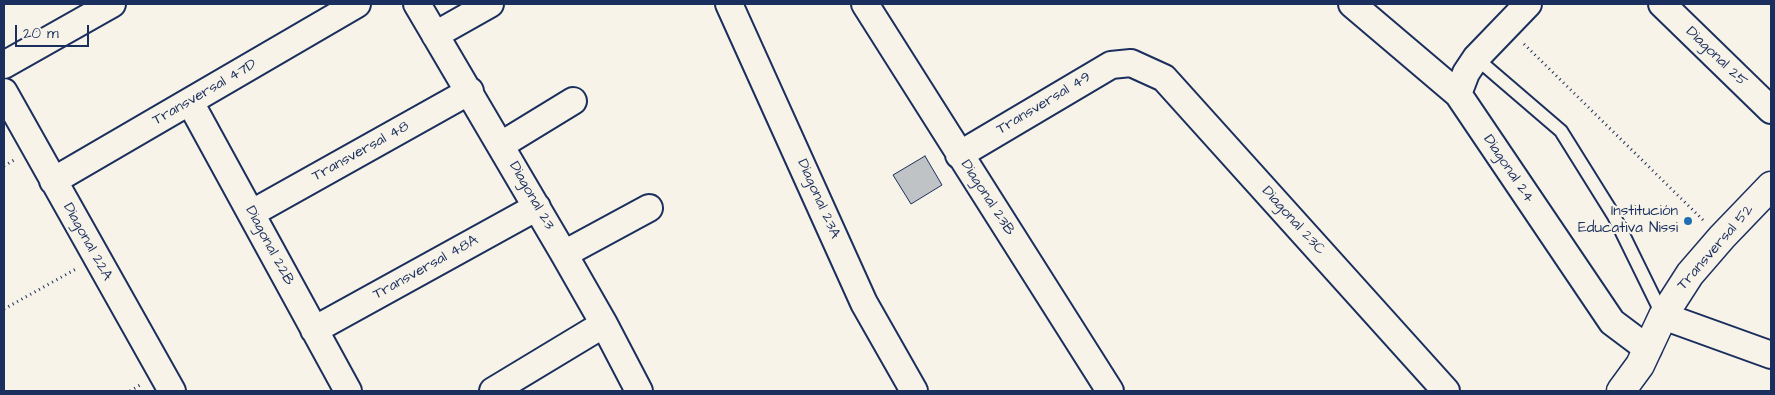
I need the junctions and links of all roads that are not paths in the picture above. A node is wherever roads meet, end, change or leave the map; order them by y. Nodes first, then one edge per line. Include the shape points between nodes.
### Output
1 (112, 4) edge
2 (357, 4) edge
3 (417, 4) edge
4 (490, 4) edge
5 (730, 4) edge
6 (865, 4) edge
7 (1352, 4) edge
8 (1528, 4) edge
9 (1662, 4) edge
10 (435, 35) junction
11 (1476, 58) junction
12 (1131, 63) joint
13 (4, 65) edge
14 (4, 92) edge
15 (470, 92) junction
16 (1458, 94) junction
17 (573, 101) dead end
18 (190, 102) junction
19 (1771, 110) edge
20 (501, 145) junction
21 (959, 155) junction
22 (53, 181) junction
23 (1771, 186) edge
24 (537, 207) junction
25 (649, 208) dead end
26 (252, 213) junction
27 (564, 254) junction
28 (1663, 316) junction
29 (604, 324) junction
30 (314, 330) junction
31 (1648, 349) junction
32 (1771, 355) edge
33 (1626, 390) edge
34 (172, 391) edge
35 (348, 391) edge
36 (493, 391) edge
37 (639, 391) edge
38 (914, 391) edge
39 (1110, 391) edge
40 (1446, 391) edge

1 - 13 street
2 - 18 street, Transversal 47D
3 - 10 street, Diagonal 23
4 - 10 street
5 - 38 street, Diagonal 23A via 864,303
6 - 21 street, Diagonal 23B
7 - 16 street, Diagonal 24
8 - 11 street
9 - 19 street, Diagonal 25
10 - 15 street, Diagonal 23
11 - 16 street
11 - 28 lane via 1561,131 1614,216
12 - 21 street, Transversal 49 via 1110,65
12 - 40 street, Diagonal 23C via 1164,78
14 - 22 street, Diagonal 22A
15 - 20 street, Diagonal 23
15 - 26 street, Transversal 48
16 - 31 street, Diagonal 24 via 1612,322
17 - 20 street
18 - 22 street, Transversal 47D
18 - 26 street, Diagonal 22B
20 - 24 street, Diagonal 23
21 - 39 street, Diagonal 23B
22 - 34 street, Diagonal 22A
23 - 28 street, Transversal 52 via 1690,274
24 - 27 street, Diagonal 23
24 - 30 street, Transversal 48A
25 - 27 street
26 - 30 street, Diagonal 22B
27 - 29 street, Diagonal 23
28 - 31 street, Transversal 52
28 - 32 street
29 - 36 street
29 - 37 street, Diagonal 23
30 - 35 street, Diagonal 22B
31 - 33 street, Transversal 52

